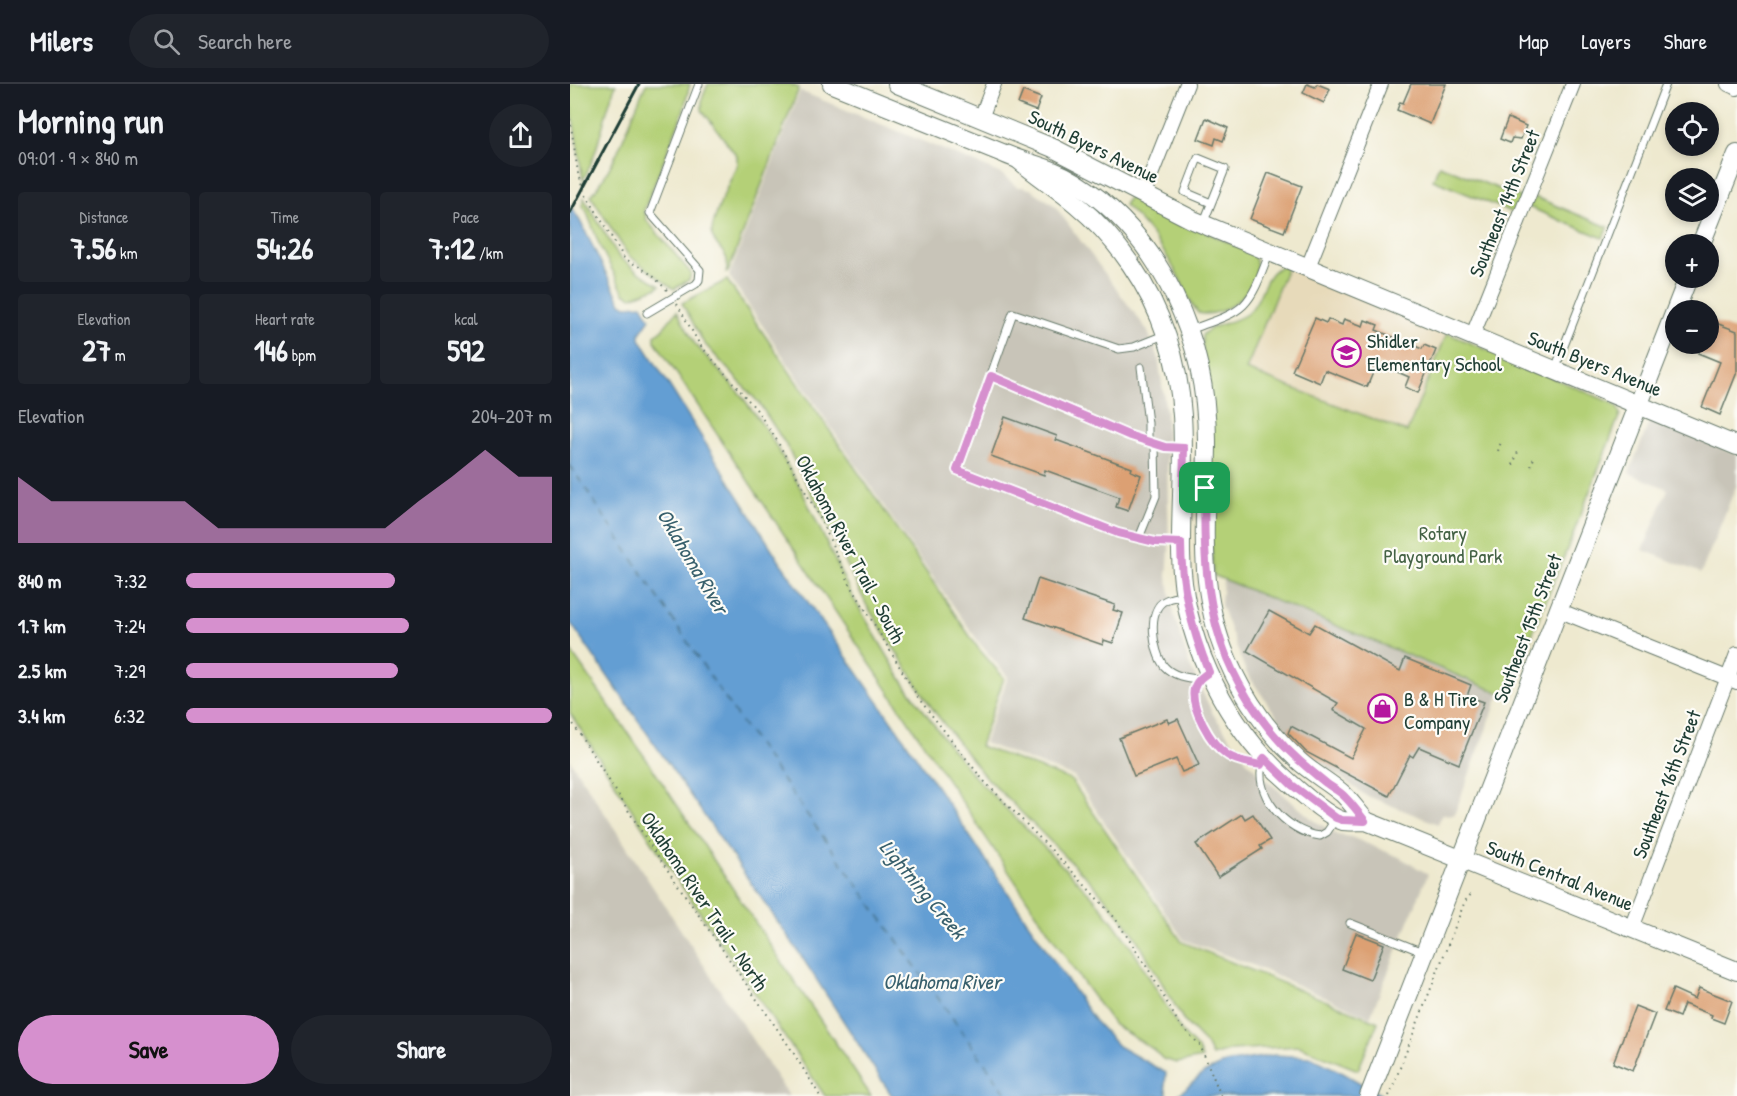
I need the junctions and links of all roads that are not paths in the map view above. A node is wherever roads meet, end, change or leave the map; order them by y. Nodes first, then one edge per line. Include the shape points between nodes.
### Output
1 (699, 84) edge
2 (832, 84) edge
3 (897, 84) edge
4 (994, 84) edge
5 (1187, 84) edge
6 (1381, 84) edge
7 (1573, 84) edge
8 (1666, 84) edge
9 (1728, 84) edge
10 (1737, 88) edge
11 (981, 118) junction
12 (1737, 154) edge
13 (1018, 160) junction
14 (1143, 195) junction
15 (1212, 203) junction
16 (1203, 224) junction
17 (1705, 234) edge
18 (1270, 252) junction
19 (1308, 267) junction
20 (1684, 288) edge
21 (647, 313) dead end
22 (1188, 330) junction
23 (1166, 334) junction
24 (1472, 337) junction
25 (1141, 367) dead end
26 (1554, 370) junction
27 (991, 376) junction
28 (1637, 405) junction
29 (1151, 443) junction
30 (1737, 446) edge
31 (1184, 448) junction
32 (1183, 488) junction
33 (1205, 488) junction
34 (1139, 538) junction
35 (1181, 543) junction
36 (1185, 595) junction
37 (1558, 610) junction
38 (1737, 654) edge
39 (1204, 676) junction
40 (1732, 681) edge
41 (1255, 708) junction
42 (1235, 719) junction
43 (1263, 761) junction
44 (1336, 818) junction
45 (1365, 821) junction
46 (1461, 860) junction
47 (1350, 923) dead end
48 (1632, 928) junction
49 (1425, 953) junction
50 (1737, 971) edge
51 (1369, 1096) edge

1 - 21 lane via 650,209 653,218 700,270 699,280
2 - 13 main road
3 - 11 main road, South Byers Avenue
4 - 11 street
5 - 14 street
6 - 19 street
7 - 24 street, Southeast 14th Street
8 - 26 lane
9 - 10 street
11 - 14 main road, South Byers Avenue via 1053,148
12 - 17 main road
13 - 22 main road, South Central Avenue via 1057,171 1076,182 1126,224 1164,276
13 - 23 main road via 1076,204 1112,240 1142,282
14 - 16 main road, South Byers Avenue
15 - 15 lane via 1226,169 1198,158 1185,192
15 - 16 lane
16 - 18 main road, South Byers Avenue
18 - 19 main road, South Byers Avenue
18 - 22 lane via 1247,303 1234,313
19 - 24 main road, South Byers Avenue
20 - 28 main road, Southeast 15th Street
22 - 33 main road, South Central Avenue via 1204,401
23 - 27 lane via 1119,350 1013,313
23 - 31 main road via 1181,394
24 - 26 main road, South Byers Avenue
25 - 29 lane
26 - 28 main road, South Byers Avenue
27 - 29 lane
27 - 34 lane via 957,470
28 - 30 main road, South Byers Avenue
28 - 37 main road, Southeast 15th Street
29 - 31 lane
29 - 34 lane via 1156,496
31 - 32 main road
32 - 33 lane
32 - 35 main road
33 - 41 main road, South Central Avenue via 1203,545 1209,600 1225,654
34 - 35 lane
35 - 36 main road
36 - 39 main road
36 - 39 lane via 1162,603 1152,624 1154,636 1165,666 1182,678
37 - 40 street
37 - 46 main road, Southeast 15th Street
38 - 40 street, Southeast 16th Street
39 - 42 main road
39 - 43 lane via 1194,688 1193,699 1215,744 1227,755
40 - 48 street, Southeast 16th Street
41 - 42 lane
41 - 45 main road, South Central Avenue via 1286,748 1343,795
42 - 43 main road
43 - 44 main road
43 - 44 lane via 1260,785 1285,819 1302,831 1320,836
44 - 45 main road, South Central Avenue
45 - 46 main road, South Central Avenue
46 - 48 main road, South Central Avenue
46 - 49 main road, Southeast 15th Street
47 - 49 lane
48 - 50 main road, South Central Avenue
49 - 51 main road, Southeast 15th Street

